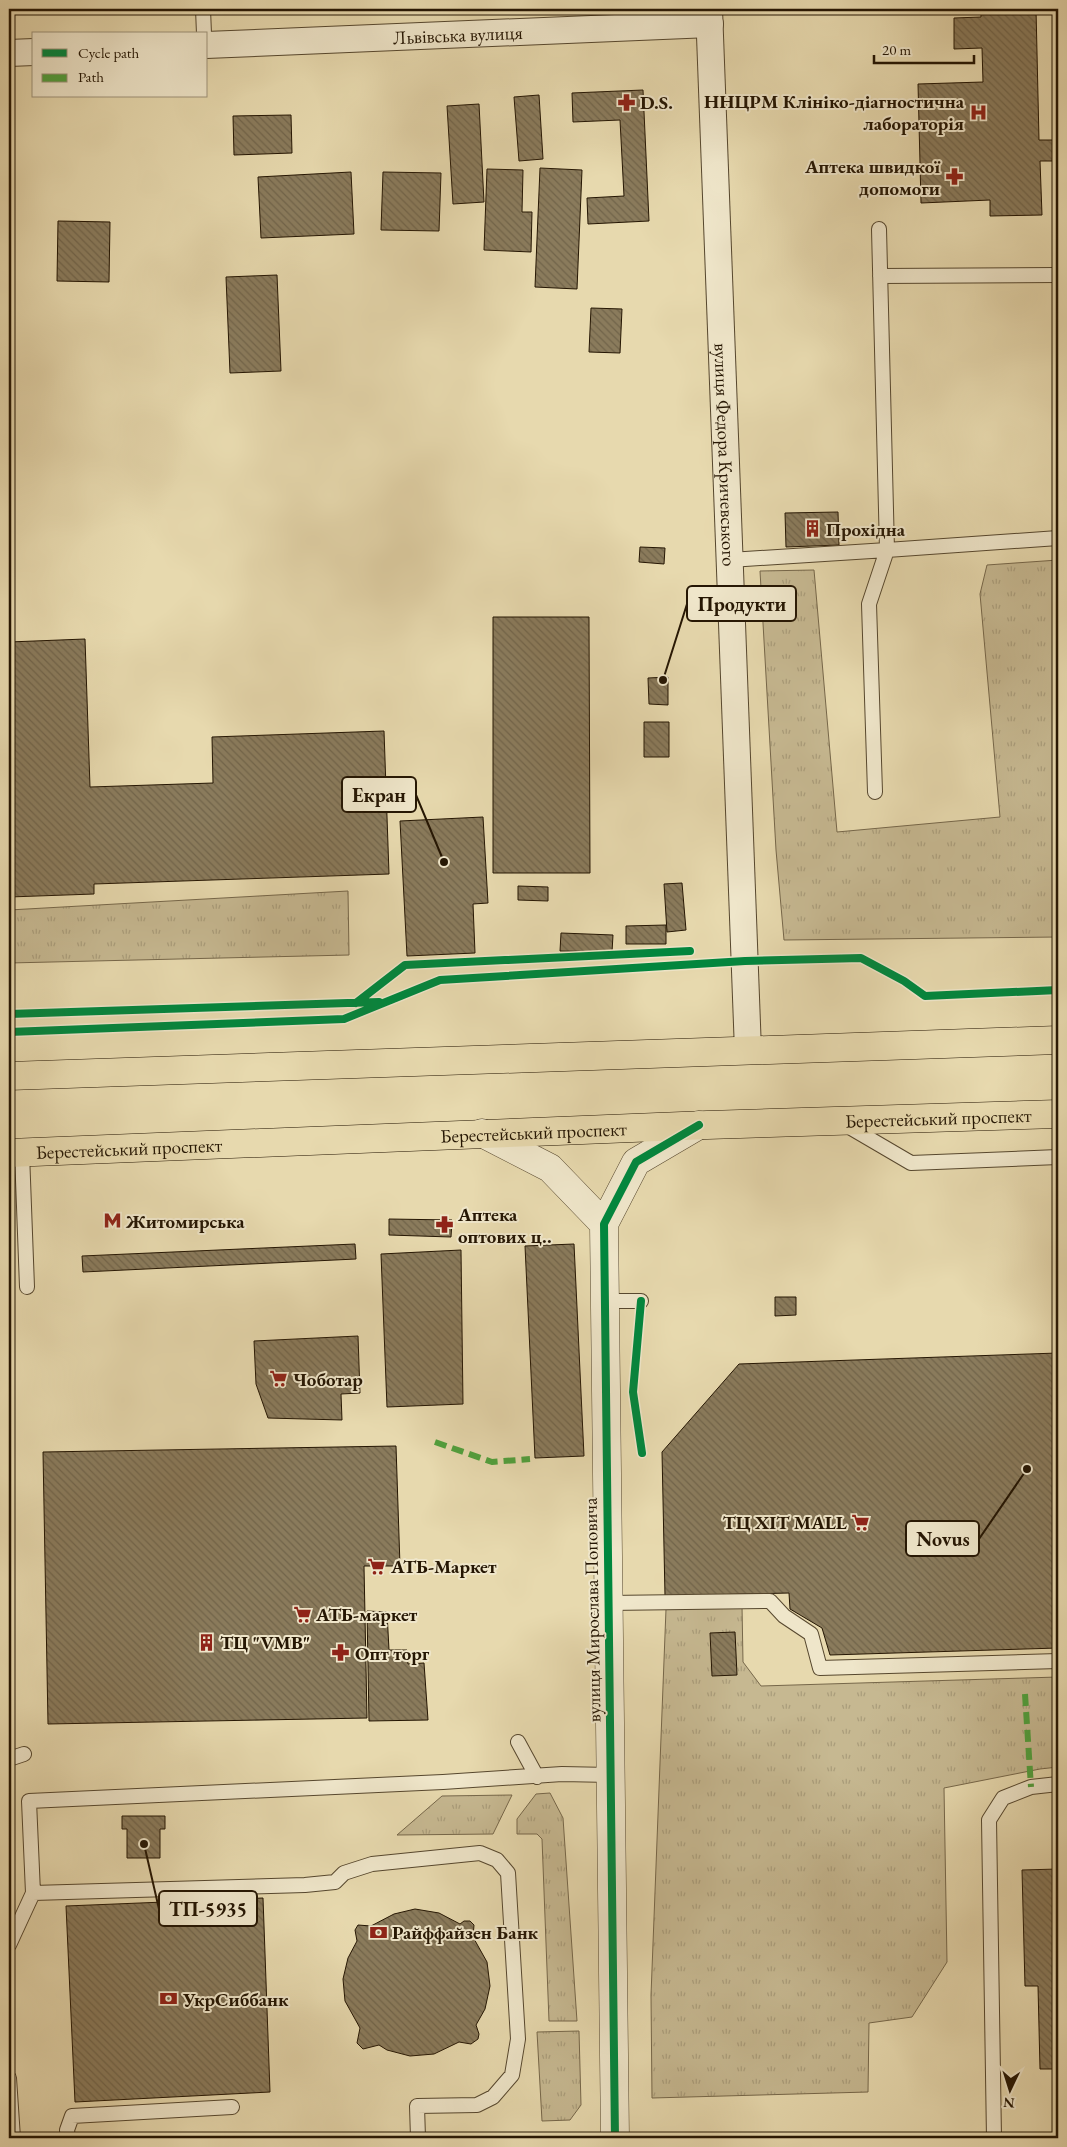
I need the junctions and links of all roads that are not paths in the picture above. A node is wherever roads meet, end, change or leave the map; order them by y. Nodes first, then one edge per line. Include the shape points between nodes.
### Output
1 (203, 9) edge
2 (709, 17) edge
3 (204, 32) edge
4 (208, 45) edge
5 (9, 52) edge
6 (32, 52) edge
7 (879, 229) dead end
8 (1058, 275) edge
9 (880, 276) junction
10 (1058, 538) edge
11 (887, 550) junction
12 (730, 560) junction
13 (875, 792) dead end
14 (1058, 1040) edge
15 (748, 1051) junction
16 (9, 1076) edge
17 (1058, 1114) edge
18 (838, 1121) junction
19 (699, 1125) junction
20 (482, 1133) junction
21 (15, 1153) edge
22 (1058, 1157) edge
23 (604, 1224) junction
24 (27, 1287) dead end
25 (606, 1301) junction
26 (641, 1301) dead end
27 (608, 1603) junction
28 (1058, 1661) edge
29 (518, 1742) dead end
30 (24, 1754) dead end
31 (9, 1759) edge
32 (610, 1775) junction
33 (537, 1777) junction
34 (1058, 1784) edge
35 (33, 1893) junction
36 (9, 1945) edge
37 (9, 2078) edge
38 (232, 2107) dead end
39 (13, 2138) edge
40 (68, 2138) edge
41 (418, 2138) edge
42 (615, 2138) edge
43 (994, 2138) edge

1 - 3 lane
2 - 4 street, Львівська вулиця
2 - 12 street, вулиця Федора Кричевського
5 - 6 street
7 - 9 lane
8 - 9 lane
9 - 11 lane
10 - 11 lane
11 - 12 lane
11 - 13 lane via 869,604
12 - 15 street, вулиця Федора Кричевського
14 - 15 main road
15 - 16 main road
17 - 18 main road, Берестейський проспект
18 - 19 main road, Берестейський проспект
18 - 22 lane via 911,1163
19 - 20 main road, Берестейський проспект
19 - 23 street, вулиця Мирослава Поповича via 636,1162
20 - 21 main road, Берестейський проспект
20 - 23 street via 550,1168
21 - 24 lane
23 - 25 street, вулиця Мирослава Поповича
25 - 26 lane
25 - 27 street, вулиця Мирослава Поповича
27 - 28 lane via 770,1601 784,1616 811,1634 820,1668
27 - 32 street, вулиця Мирослава Поповича
29 - 33 lane
30 - 31 lane
32 - 33 lane
32 - 42 street, вулиця Мирослава Поповича
33 - 35 lane via 29,1801
34 - 43 lane via 1031,1787 1003,1798 989,1820
35 - 36 lane
35 - 41 lane via 305,1885 335,1882 344,1873 392,1862 480,1853 497,1860 508,1873 518,2039 512,2075 493,2097 477,2106 417,2106
37 - 39 lane
38 - 40 lane via 72,2116

